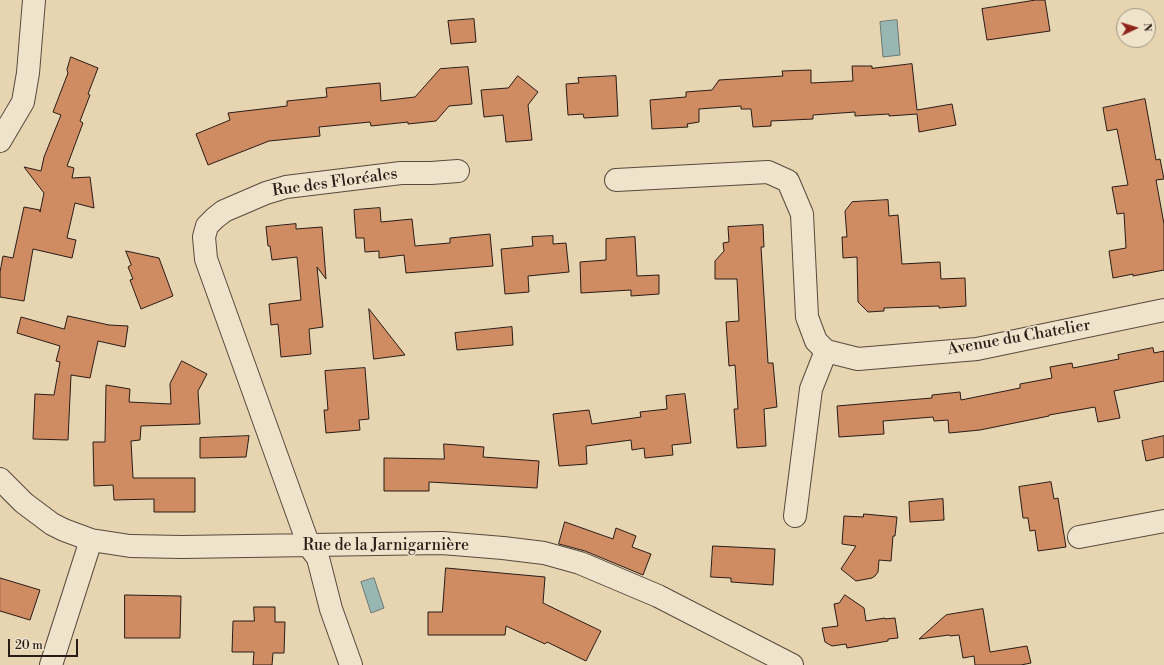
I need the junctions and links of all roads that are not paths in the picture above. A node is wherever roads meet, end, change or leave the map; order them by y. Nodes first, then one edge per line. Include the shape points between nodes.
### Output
1 (34, 0) edge
2 (0, 141) edge
3 (458, 171) dead end
4 (616, 180) dead end
5 (1164, 310) edge
6 (826, 350) junction
7 (0, 479) edge
8 (795, 516) dead end
9 (1164, 521) edge
10 (1079, 537) dead end
11 (91, 540) junction
12 (308, 546) junction
13 (51, 665) edge
14 (351, 665) edge
15 (792, 665) edge

1 - 2 street via 23,102
3 - 12 street, Rue des Floréales via 401,173 286,187 224,211 208,226 204,237 206,259
4 - 6 street via 768,172 788,181 802,214 807,317 816,341
5 - 6 street, Avenue du Chatelier via 977,349 858,359
6 - 8 street via 811,389
7 - 11 street, Rue de la Jarnigarnière via 24,503 52,524
9 - 10 street
11 - 12 street, Rue de la Jarnigarnière via 130,546
11 - 13 street
12 - 14 street, Rue des Floréales via 318,558 331,609
12 - 15 street, Rue de la Jarnigarnière via 442,543 544,553 580,563 658,596

